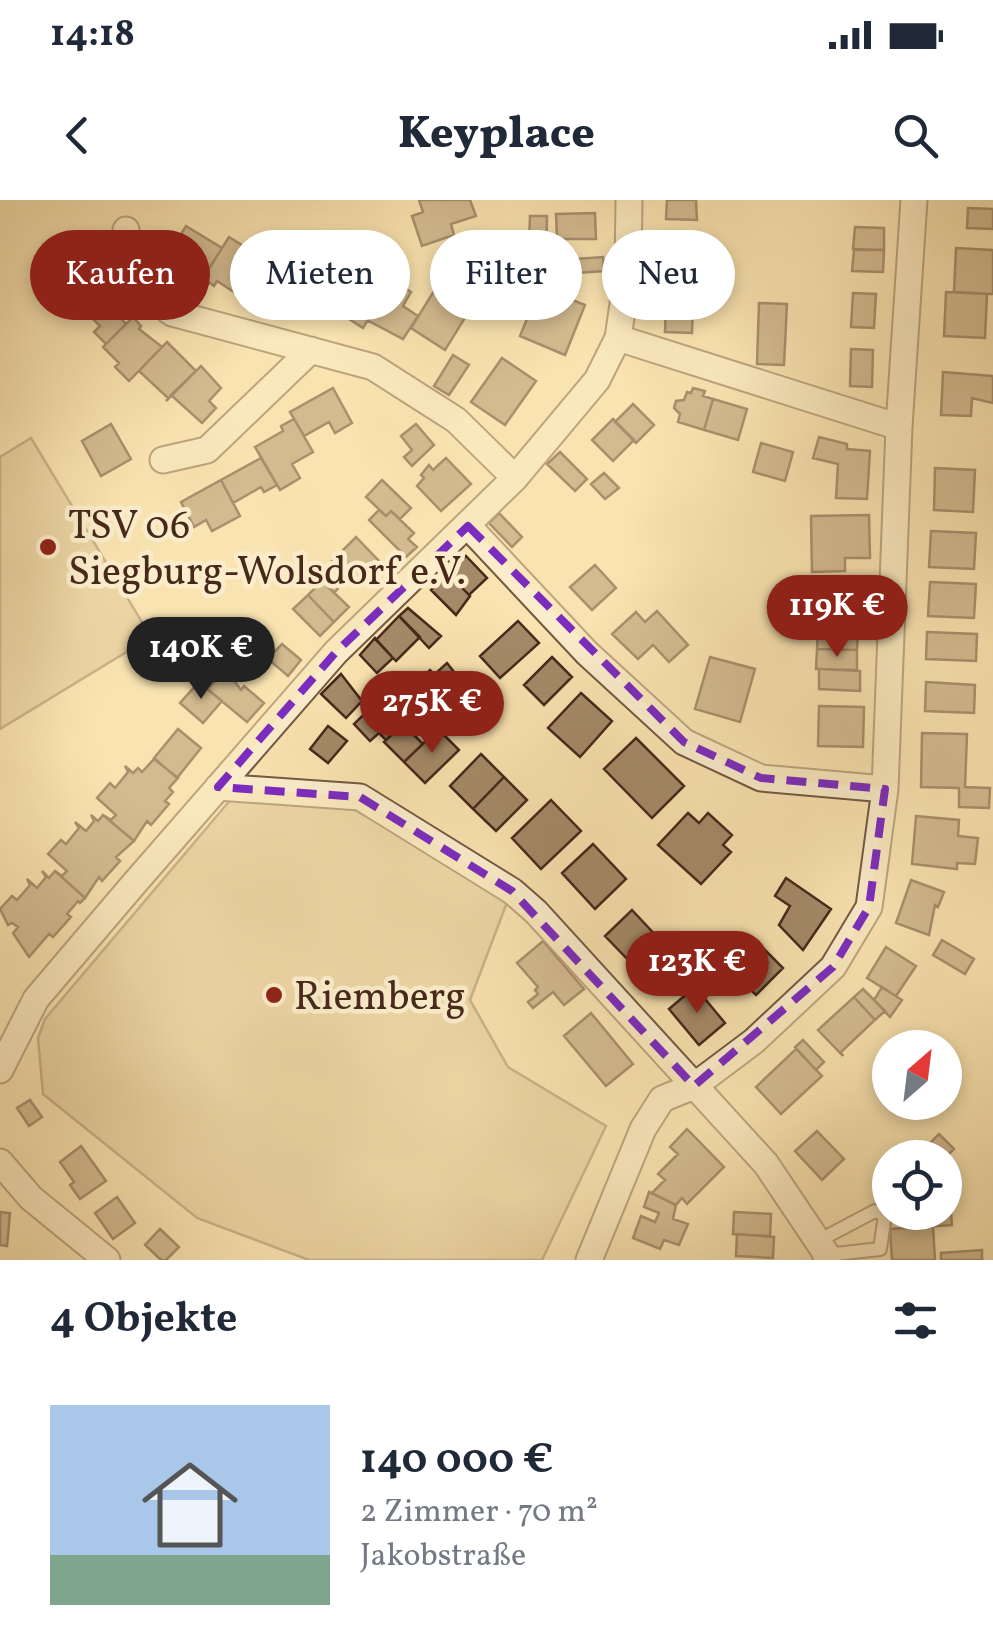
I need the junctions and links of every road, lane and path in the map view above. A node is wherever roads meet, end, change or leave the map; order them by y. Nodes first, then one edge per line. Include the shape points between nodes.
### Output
1 (630, 200) edge
2 (914, 200) edge
3 (198, 320) edge
4 (618, 338) junction
5 (311, 350) junction
6 (900, 428) junction
7 (163, 460) dead end
8 (515, 478) junction
9 (468, 526) junction
10 (218, 786) junction
11 (885, 788) junction
12 (0, 1070) edge
13 (694, 1086) junction
14 (0, 1162) edge
15 (824, 1252) edge
16 (107, 1260) edge
17 (590, 1260) edge

1 - 4 street
2 - 6 street
3 - 5 street
4 - 6 street
4 - 8 street via 597,380
5 - 7 street via 207,450
5 - 8 street via 373,367 456,420
6 - 11 street
8 - 9 street
9 - 10 street via 336,652
9 - 11 street via 684,742 761,778
10 - 12 street via 36,999
10 - 13 street via 360,797 512,891
11 - 13 street via 869,907 833,966 754,1041
13 - 15 street via 766,1164
13 - 17 street via 662,1099 643,1129
14 - 16 street via 31,1198
15 - 15 lane via 878,1250 886,1215 875,1211

